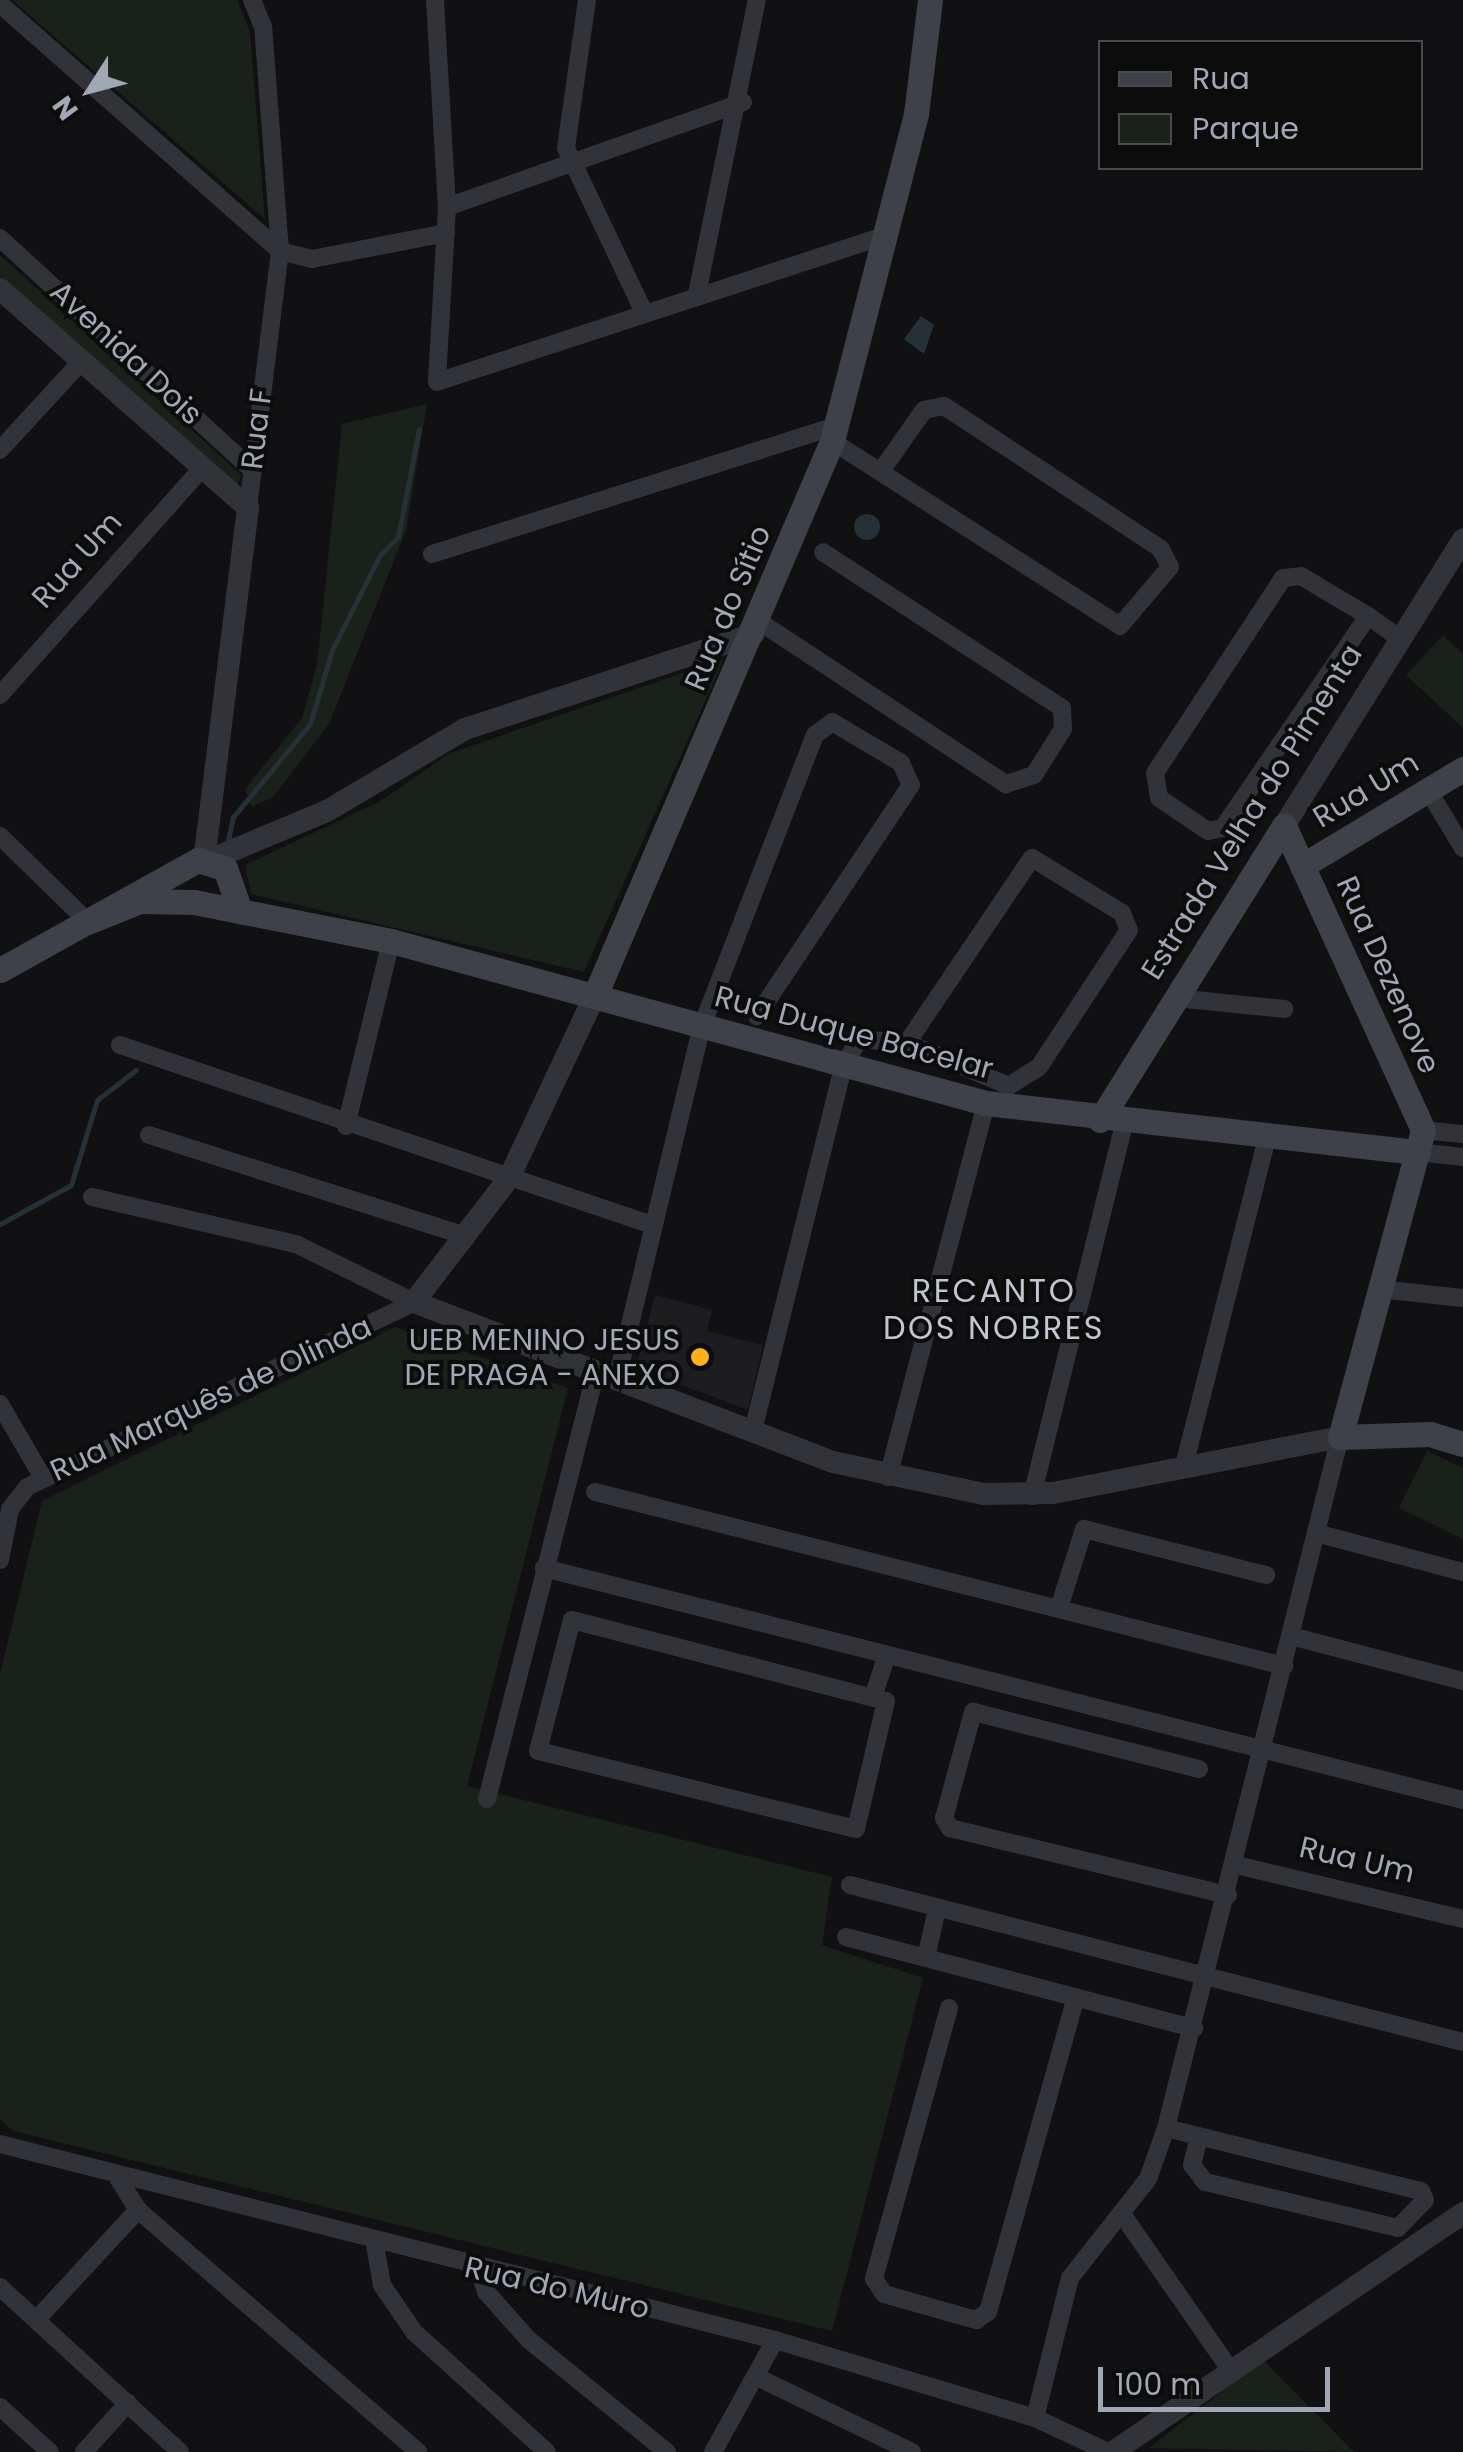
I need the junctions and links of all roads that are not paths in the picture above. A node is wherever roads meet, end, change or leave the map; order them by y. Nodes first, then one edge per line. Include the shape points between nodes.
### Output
1 (252, 0) edge
2 (434, 0) edge
3 (587, 0) edge
4 (757, 0) edge
5 (930, 0) edge
6 (0, 4) edge
7 (743, 102) junction
8 (569, 161) junction
9 (447, 207) junction
10 (446, 233) junction
11 (888, 235) junction
12 (0, 238) edge
13 (280, 251) junction
14 (0, 290) edge
15 (697, 294) junction
16 (644, 312) junction
17 (81, 362) junction
18 (834, 434) junction
19 (0, 450) edge
20 (884, 466) junction
21 (202, 468) junction
22 (251, 469) junction
23 (248, 508) junction
24 (1463, 539) edge
25 (823, 552) dead end
26 (432, 554) dead end
27 (1368, 616) junction
28 (757, 628) junction
29 (1398, 637) junction
30 (0, 694) edge
31 (1463, 769) edge
32 (1428, 790) junction
33 (1284, 826) junction
34 (0, 836) edge
35 (1463, 848) edge
36 (1302, 866) junction
37 (218, 876) junction
38 (201, 904) junction
39 (88, 922) junction
40 (392, 941) junction
41 (0, 970) edge
42 (596, 994) junction
43 (1176, 998) junction
44 (1284, 1009) dead end
45 (757, 1016) dead end
46 (702, 1026) junction
47 (907, 1043) junction
48 (120, 1045) dead end
49 (843, 1067) junction
50 (986, 1104) junction
51 (1112, 1122) junction
52 (346, 1126) junction
53 (1463, 1134) edge
54 (149, 1136) dead end
55 (1267, 1138) junction
56 (1420, 1141) junction
57 (1463, 1156) edge
58 (509, 1178) junction
59 (92, 1197) dead end
60 (652, 1226) junction
61 (465, 1236) junction
62 (1379, 1289) junction
63 (1463, 1298) edge
64 (414, 1302) junction
65 (606, 1374) junction
66 (0, 1404) edge
67 (753, 1431) junction
68 (1340, 1437) junction
69 (1463, 1441) edge
70 (1185, 1462) junction
71 (888, 1477) junction
72 (43, 1478) junction
73 (596, 1492) dead end
74 (1032, 1496) junction
75 (1316, 1533) junction
76 (0, 1560) edge
77 (544, 1568) junction
78 (1463, 1572) edge
79 (1266, 1575) dead end
80 (1059, 1608) junction
81 (1291, 1636) junction
82 (886, 1656) junction
83 (1284, 1666) junction
84 (1463, 1680) edge
85 (873, 1697) junction
86 (1264, 1750) junction
87 (1199, 1768) dead end
88 (487, 1799) dead end
89 (1463, 1800) edge
90 (1236, 1865) junction
91 (850, 1885) dead end
92 (1228, 1895) junction
93 (938, 1909) junction
94 (1463, 1919) edge
95 (846, 1937) dead end
96 (926, 1958) junction
97 (1206, 1980) junction
98 (1076, 1997) junction
99 (950, 2008) dead end
100 (1194, 2028) junction
101 (1463, 2042) edge
102 (1166, 2128) junction
103 (1199, 2136) junction
104 (0, 2144) edge
105 (118, 2178) junction
106 (138, 2210) junction
107 (1463, 2213) edge
108 (1122, 2214) junction
109 (375, 2245) junction
110 (479, 2270) junction
111 (0, 2287) edge
112 (37, 2318) junction
113 (775, 2340) junction
114 (1230, 2371) junction
115 (760, 2378) junction
116 (128, 2403) junction
117 (0, 2407) edge
118 (1035, 2418) junction
119 (50, 2452) edge
120 (84, 2452) edge
121 (180, 2452) edge
122 (418, 2452) edge
123 (547, 2452) edge
124 (667, 2452) edge
125 (714, 2452) edge
126 (912, 2452) edge
127 (1110, 2452) edge

1 - 13 street, Rua F via 262,27
2 - 9 street
3 - 8 street
4 - 7 street
5 - 11 main road, Rua do Sítio
6 - 13 street
7 - 8 street
7 - 15 street
8 - 9 street
8 - 16 street
9 - 10 street
10 - 13 street via 312,259
10 - 16 street via 438,382
11 - 15 street
11 - 18 main road, Rua do Sítio
12 - 22 street, Avenida Dois
13 - 22 street, Rua F
14 - 17 street, Avenida Dois
15 - 16 street
17 - 19 street
17 - 21 street, Avenida Dois
18 - 20 street
18 - 26 street
18 - 28 main road, Rua do Sítio
20 - 20 street via 1120,626 1170,567 1161,548 944,406 924,410
21 - 23 street, Avenida Dois
21 - 30 street, Rua Um
22 - 23 street, Rua F
23 - 37 street, Rua F
24 - 29 street, Estrada Velha do Pimenta
25 - 28 street via 1062,708 1066,721 1034,775 1006,784
27 - 27 street via 1302,576 1283,578 1155,773 1159,798 1208,831 1224,828
27 - 29 street
28 - 37 street via 464,728 244,850
28 - 42 main road, Rua do Sítio
29 - 33 street, Estrada Velha do Pimenta
31 - 32 main road, Rua Um
32 - 35 street
32 - 36 main road, Rua Um
33 - 36 main road, Rua Dezenove
33 - 43 main road, Estrada Velha do Pimenta
34 - 39 street
36 - 56 main road, Rua Dezenove
37 - 38 main road, Rua Duque Bacelar
37 - 38 main road via 182,883
37 - 39 main road
37 - 40 main road, Rua Duque Bacelar
38 - 39 main road, Rua Duque Bacelar via 140,901
39 - 41 main road
40 - 42 main road, Rua Duque Bacelar
40 - 52 street
42 - 46 main road, Rua Duque Bacelar
42 - 58 street, Rua Marquês de Olinda
43 - 44 street
43 - 51 main road, Estrada Velha do Pimenta
45 - 46 street via 911,785 901,763 832,722 815,736
46 - 49 main road, Rua Duque Bacelar
46 - 60 street
47 - 47 street via 1021,1085 1128,921 1039,860 1024,862
47 - 49 street via 859,1038
48 - 52 street
49 - 50 main road, Rua Duque Bacelar
49 - 67 street
50 - 51 main road, Rua Duque Bacelar
50 - 71 street
51 - 55 main road, Rua Duque Bacelar
51 - 74 street
52 - 58 street
53 - 56 street
54 - 61 street
55 - 56 main road, Rua Duque Bacelar
55 - 70 street
56 - 57 street, Rua Duque Bacelar
56 - 62 main road
58 - 60 street
58 - 61 street, Rua Marquês de Olinda
59 - 64 street via 296,1244
60 - 65 street
61 - 64 street, Rua Marquês de Olinda
62 - 63 street
62 - 68 main road
64 - 65 street
64 - 72 street, Rua Marquês de Olinda
65 - 67 street
65 - 77 street
66 - 72 street
67 - 71 street
68 - 69 main road via 1430,1434
68 - 70 street
68 - 75 street
70 - 74 street
71 - 74 street
72 - 76 street, Rua Marquês de Olinda via 16,1497
73 - 80 street
75 - 78 street
75 - 81 street
77 - 82 street via 853,1653
77 - 88 street
79 - 80 street via 1084,1529
80 - 83 street
81 - 83 street
81 - 84 street
82 - 85 street
82 - 86 street
83 - 86 street
85 - 85 street via 572,1620 537,1749 853,1832 888,1706
86 - 89 street
86 - 90 street
87 - 92 street via 973,1712 944,1818 950,1828
90 - 92 street
90 - 94 street, Rua Um
91 - 93 street
92 - 97 street
93 - 96 street
93 - 97 street
95 - 96 street
96 - 98 street
97 - 100 street
97 - 101 street
98 - 99 street via 988,2312 976,2320 884,2294 874,2280
98 - 100 street
100 - 102 street
102 - 103 street
102 - 108 street via 1148,2179
103 - 103 street via 1420,2191 1425,2200 1398,2228 1205,2182 1192,2166
104 - 105 street, Rua do Muro
105 - 106 street
105 - 109 street, Rua do Muro
106 - 112 street
106 - 122 street
107 - 114 street
108 - 114 street
108 - 118 street via 1070,2278
109 - 110 street, Rua do Muro
109 - 123 street via 382,2285 414,2332
110 - 113 street, Rua do Muro
110 - 124 street via 486,2292 529,2340
111 - 112 street
112 - 116 street
113 - 115 street
113 - 118 street, Rua do Muro
114 - 127 street
115 - 125 street
115 - 126 street
116 - 120 street
116 - 121 street
117 - 119 street
118 - 127 street, Rua do Muro

